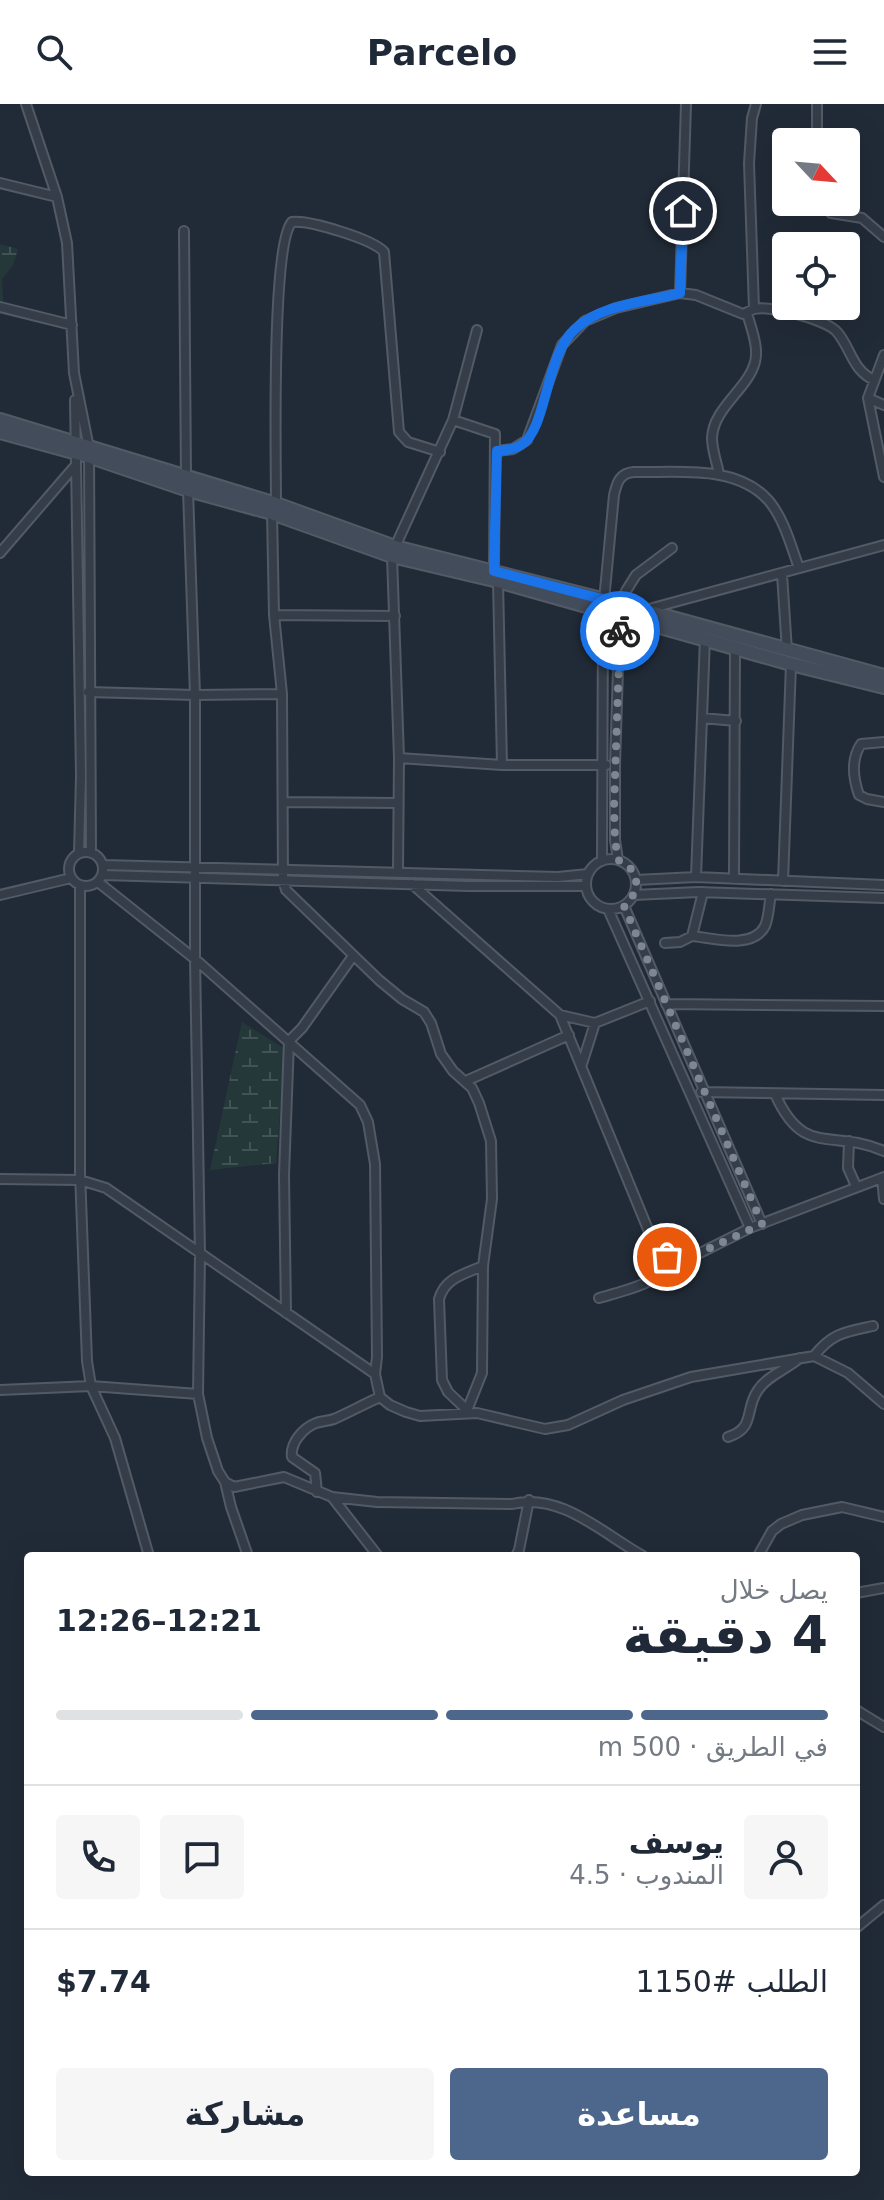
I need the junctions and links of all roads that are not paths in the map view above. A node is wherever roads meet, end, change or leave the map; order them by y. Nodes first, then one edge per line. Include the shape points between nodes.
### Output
1 (26, 104) edge
2 (686, 104) edge
3 (756, 104) edge
4 (817, 104) edge
5 (817, 128) edge
6 (0, 183) edge
7 (57, 197) junction
8 (850, 216) edge
9 (184, 231) dead end
10 (884, 237) edge
11 (680, 293) junction
12 (0, 307) edge
13 (750, 311) junction
14 (72, 325) junction
15 (477, 330) dead end
16 (884, 355) edge
17 (874, 380) junction
18 (868, 398) junction
19 (884, 405) edge
20 (0, 420) edge
21 (453, 420) junction
22 (0, 432) edge
23 (497, 451) junction
24 (440, 452) junction
25 (81, 453) junction
26 (719, 474) junction
27 (884, 477) edge
28 (187, 484) junction
29 (274, 508) junction
30 (884, 545) edge
31 (672, 548) dead end
32 (394, 552) junction
33 (0, 553) edge
34 (799, 568) junction
35 (782, 574) junction
36 (496, 576) junction
37 (604, 605) junction
38 (624, 610) junction
39 (645, 611) junction
40 (274, 615) junction
41 (395, 616) junction
42 (705, 638) junction
43 (735, 647) junction
44 (789, 658) junction
45 (884, 676) edge
46 (884, 687) edge
47 (79, 692) junction
48 (92, 692) junction
49 (282, 694) junction
50 (195, 695) junction
51 (702, 718) junction
52 (736, 721) junction
53 (884, 742) edge
54 (399, 758) junction
55 (603, 764) junction
56 (502, 765) junction
57 (615, 765) junction
58 (81, 776) junction
59 (92, 776) junction
60 (283, 802) junction
61 (884, 802) edge
62 (397, 803) junction
63 (79, 853) junction
64 (91, 853) junction
65 (618, 860) junction
66 (602, 861) junction
67 (197, 866) junction
68 (283, 869) junction
69 (398, 871) junction
70 (101, 874) junction
71 (588, 874) junction
72 (696, 877) junction
73 (71, 878) junction
74 (197, 879) junction
75 (665, 879) junction
76 (734, 879) junction
77 (283, 880) junction
78 (636, 880) junction
79 (783, 881) junction
80 (412, 884) junction
81 (884, 885) edge
82 (80, 886) junction
83 (586, 886) junction
84 (703, 892) junction
85 (664, 893) junction
86 (771, 894) junction
87 (0, 895) edge
88 (634, 895) junction
89 (884, 898) edge
90 (624, 906) junction
91 (608, 909) junction
92 (692, 936) junction
93 (665, 943) dead end
94 (353, 956) junction
95 (195, 959) junction
96 (650, 1001) junction
97 (666, 1004) junction
98 (884, 1006) edge
99 (560, 1015) junction
100 (595, 1023) junction
101 (569, 1035) junction
102 (289, 1041) junction
103 (582, 1064) junction
104 (466, 1081) junction
105 (705, 1092) junction
106 (692, 1093) junction
107 (775, 1094) junction
108 (884, 1095) edge
109 (849, 1141) junction
110 (884, 1151) edge
111 (883, 1178) edge
112 (0, 1179) edge
113 (80, 1180) junction
114 (856, 1186) junction
115 (884, 1199) edge
116 (762, 1224) junction
117 (750, 1228) junction
118 (200, 1255) junction
119 (678, 1262) junction
120 (483, 1266) junction
121 (599, 1298) dead end
122 (286, 1313) junction
123 (873, 1326) dead end
124 (814, 1356) junction
125 (800, 1357) junction
126 (375, 1374) junction
127 (91, 1386) junction
128 (0, 1390) edge
129 (198, 1394) junction
130 (380, 1397) junction
131 (884, 1404) edge
132 (466, 1412) junction
133 (728, 1437) dead end
134 (225, 1482) junction
135 (317, 1492) junction
136 (332, 1497) junction
137 (529, 1500) junction
138 (884, 1517) edge
139 (148, 1552) edge
140 (247, 1552) edge
141 (375, 1552) edge
142 (518, 1552) edge
143 (637, 1552) edge
144 (760, 1552) edge
145 (884, 1588) edge
146 (860, 1592) edge
147 (860, 1712) edge
148 (884, 1727) edge
149 (884, 1905) edge
150 (860, 1925) edge

1 - 7 street
2 - 11 street
3 - 13 street via 749,163
4 - 5 street
6 - 7 street
7 - 14 street via 69,260
8 - 10 street via 862,218
9 - 28 street
11 - 13 street via 736,312
11 - 23 street via 600,313 572,331 554,362 532,432 521,445
12 - 14 street
13 - 17 street via 780,311 830,326 861,372
13 - 26 street via 755,363 712,435
14 - 25 street
15 - 21 street
16 - 17 street
17 - 18 street
18 - 19 street
18 - 27 street
20 - 25 main road
21 - 23 street via 495,434
21 - 24 street
22 - 25 main road
23 - 36 street
24 - 29 street via 408,442 399,432 384,252 372,243 292,222 284,235 278,274
24 - 32 street
25 - 28 main road
25 - 33 street
25 - 47 street
25 - 48 street
26 - 34 street via 739,480 768,500
26 - 37 street via 626,472 620,477
28 - 29 main road
28 - 50 street
29 - 32 main road
29 - 40 street
30 - 34 street
31 - 38 street via 636,575 626,591
32 - 36 main road
32 - 41 street
34 - 35 street
35 - 39 street
35 - 44 street
36 - 37 main road
36 - 56 street
37 - 38 main road
37 - 55 street
38 - 39 main road
38 - 42 main road
38 - 57 street
39 - 44 main road
40 - 41 street
40 - 49 street
41 - 54 street
42 - 43 main road
42 - 51 street
43 - 44 main road
43 - 52 street
44 - 45 main road
44 - 46 main road
44 - 79 street
47 - 48 street
47 - 58 street
48 - 50 street
48 - 59 street
49 - 50 street
49 - 60 street
50 - 67 street
51 - 52 street
51 - 72 street
52 - 76 street
53 - 61 street via 861,744 853,769 859,795
54 - 56 street
54 - 62 street
55 - 56 street
55 - 57 street
55 - 66 street
57 - 65 street
58 - 59 street
58 - 63 street
59 - 64 street
60 - 62 street
60 - 68 street
62 - 69 street
63 - 64 street
63 - 73 street via 70,861
64 - 70 street via 97,855
65 - 66 street
65 - 78 street via 630,867
66 - 71 street
67 - 68 street
67 - 70 street
67 - 74 street
68 - 69 street
68 - 77 street
69 - 71 street
70 - 74 street
70 - 82 street via 93,886
70 - 95 street
71 - 83 street
72 - 75 street
72 - 76 street
73 - 82 street
73 - 87 street
74 - 77 street
74 - 95 street
75 - 78 street
75 - 85 street
76 - 79 street
77 - 80 street
77 - 94 street via 291,898
78 - 88 street
79 - 81 street
80 - 83 street
80 - 99 street
82 - 113 street
83 - 91 street via 593,902
84 - 85 street
84 - 86 street
84 - 92 street
85 - 88 street
86 - 89 street
86 - 92 street via 764,928 754,937
88 - 90 street
90 - 91 street
90 - 97 street
91 - 96 street
92 - 93 street
94 - 102 street
94 - 104 street via 424,1012 441,1054
95 - 102 street
95 - 118 street
96 - 100 street
96 - 106 street
97 - 98 street
97 - 105 street
99 - 100 street
99 - 101 street
100 - 103 street
101 - 103 street
101 - 104 street
102 - 122 street
102 - 126 street via 351,1095 368,1122 375,1164
103 - 119 street via 654,1244
104 - 120 street via 476,1094 491,1141 492,1199
105 - 106 street
105 - 107 street
105 - 116 street
106 - 117 street
107 - 108 street
107 - 109 street via 797,1130 822,1140
109 - 110 street
109 - 114 street via 848,1168
111 - 114 street
111 - 115 street
112 - 113 street
113 - 118 street via 106,1188
113 - 127 street
114 - 116 street
116 - 117 street
117 - 119 street
118 - 122 street
118 - 129 street
119 - 121 street via 650,1283
120 - 132 street via 482,1373
120 - 132 street via 451,1280 439,1299 442,1380
122 - 126 street
123 - 124 street via 840,1333
124 - 125 street
124 - 131 street via 848,1373
125 - 132 street via 691,1377 556,1429
125 - 133 street via 761,1386 743,1430
126 - 130 street
127 - 128 street
127 - 129 street
127 - 139 street via 115,1438
129 - 134 street via 207,1438
130 - 132 street via 420,1416
130 - 135 street via 304,1430 295,1443 292,1457 315,1473
134 - 135 street via 234,1487 284,1477
134 - 140 street
135 - 136 street
136 - 137 street via 377,1502
136 - 141 street
137 - 142 street
137 - 143 street via 581,1517
138 - 144 street via 842,1507 802,1515 772,1531
145 - 146 street
147 - 148 street
149 - 150 street

